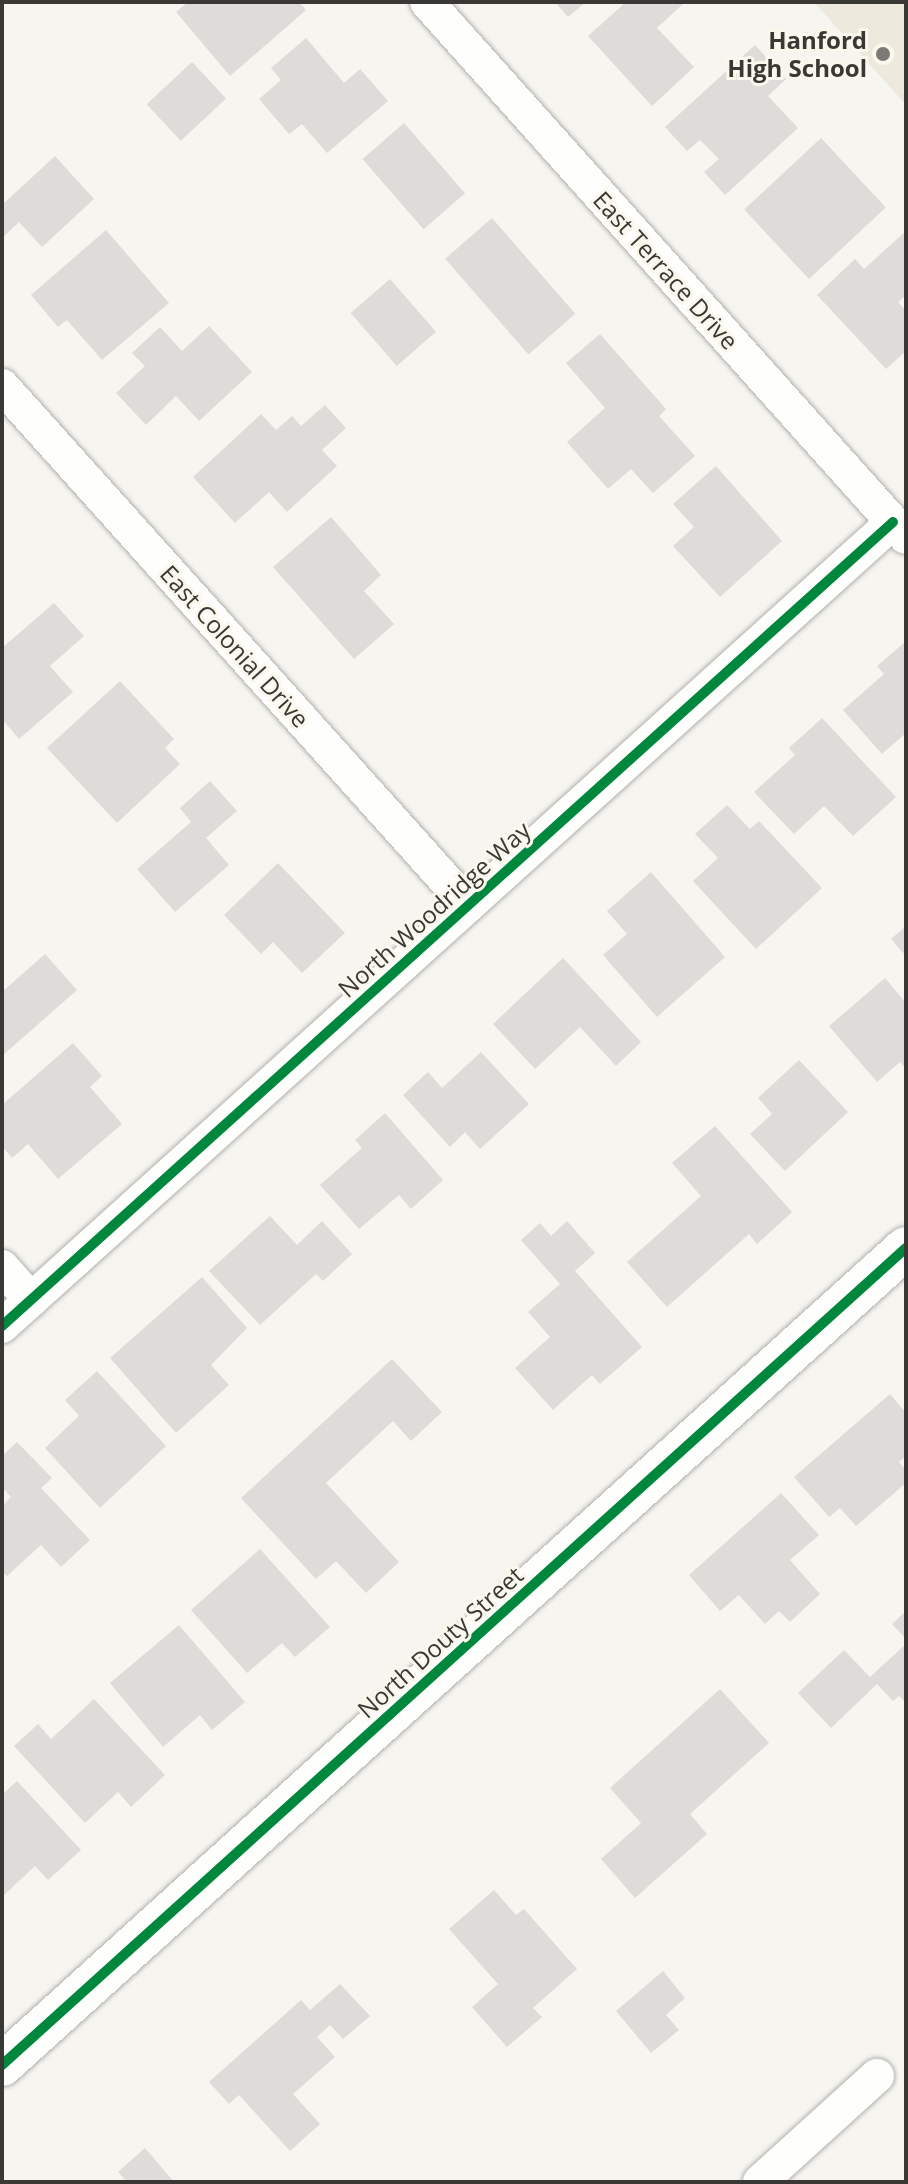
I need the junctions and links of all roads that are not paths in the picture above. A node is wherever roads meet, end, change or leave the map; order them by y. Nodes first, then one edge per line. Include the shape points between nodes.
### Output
1 (427, 2) edge
2 (2, 386) edge
3 (899, 530) edge
4 (468, 905) junction
5 (906, 1248) edge
6 (2, 1267) edge
7 (31, 1300) junction
8 (2, 1326) edge
9 (2, 2065) edge
10 (877, 2076) dead end
11 (760, 2182) edge

1 - 3 street, East Terrace Drive
2 - 4 street, East Colonial Drive
3 - 4 street, North Woodridge Way
4 - 7 street, North Woodridge Way
5 - 9 street, North Douty Street
6 - 7 street
7 - 8 street, North Woodridge Way
10 - 11 street

